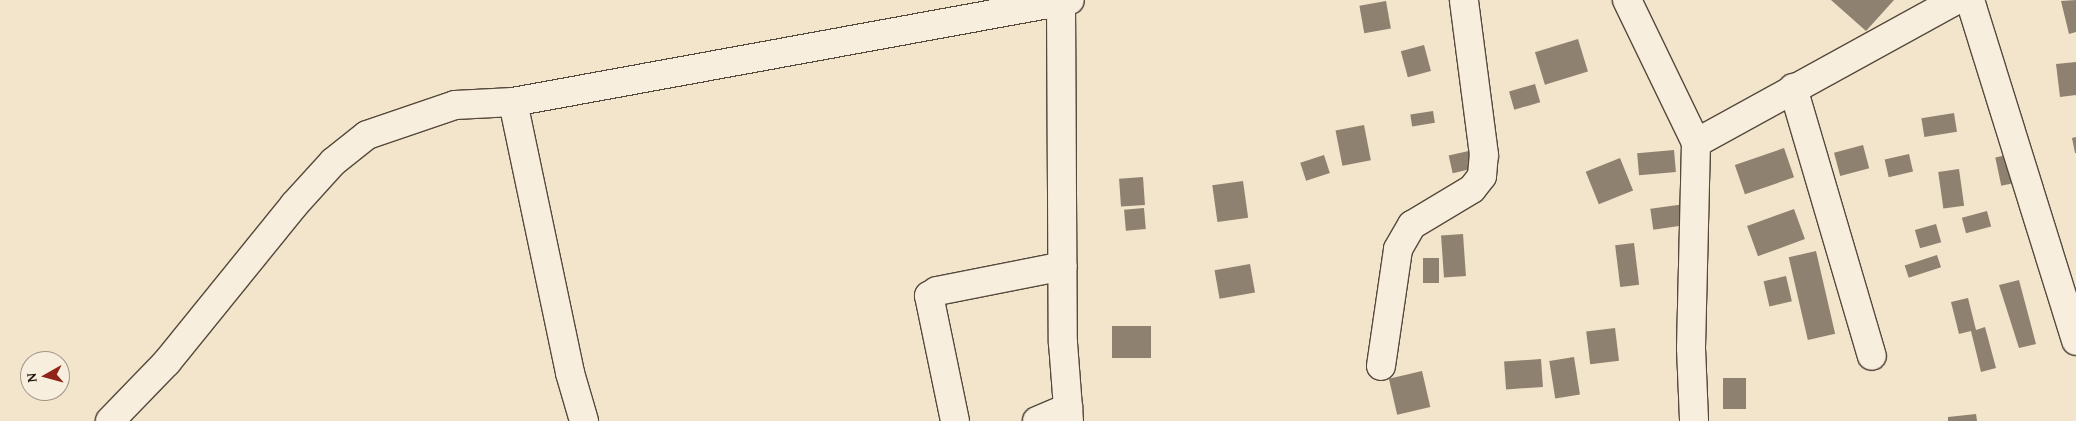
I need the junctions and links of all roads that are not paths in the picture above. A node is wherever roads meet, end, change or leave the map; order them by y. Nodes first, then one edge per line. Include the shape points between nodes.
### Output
1 (1464, 0) edge
2 (1627, 0) edge
3 (1956, 0) edge
4 (1970, 0) edge
5 (1066, 1) edge
6 (1025, 4) edge
7 (1793, 88) junction
8 (513, 102) junction
9 (1696, 143) junction
10 (1063, 266) junction
11 (2076, 341) edge
12 (1872, 356) dead end
13 (1381, 366) dead end
14 (1069, 414) edge
15 (110, 421) edge
16 (584, 421) edge
17 (955, 421) edge
18 (1037, 421) edge
19 (1694, 421) edge

1 - 13 street via 1484,155 1482,176 1472,189 1412,225 1398,249
2 - 9 street
3 - 7 street
4 - 11 street
5 - 6 street
5 - 10 street
6 - 8 street
7 - 9 street
7 - 12 street
8 - 15 street via 455,105 367,135 340,156 294,205 166,362
8 - 16 street via 570,373
9 - 19 street via 1691,348
10 - 14 street
10 - 17 street via 937,291 929,296
14 - 18 street

